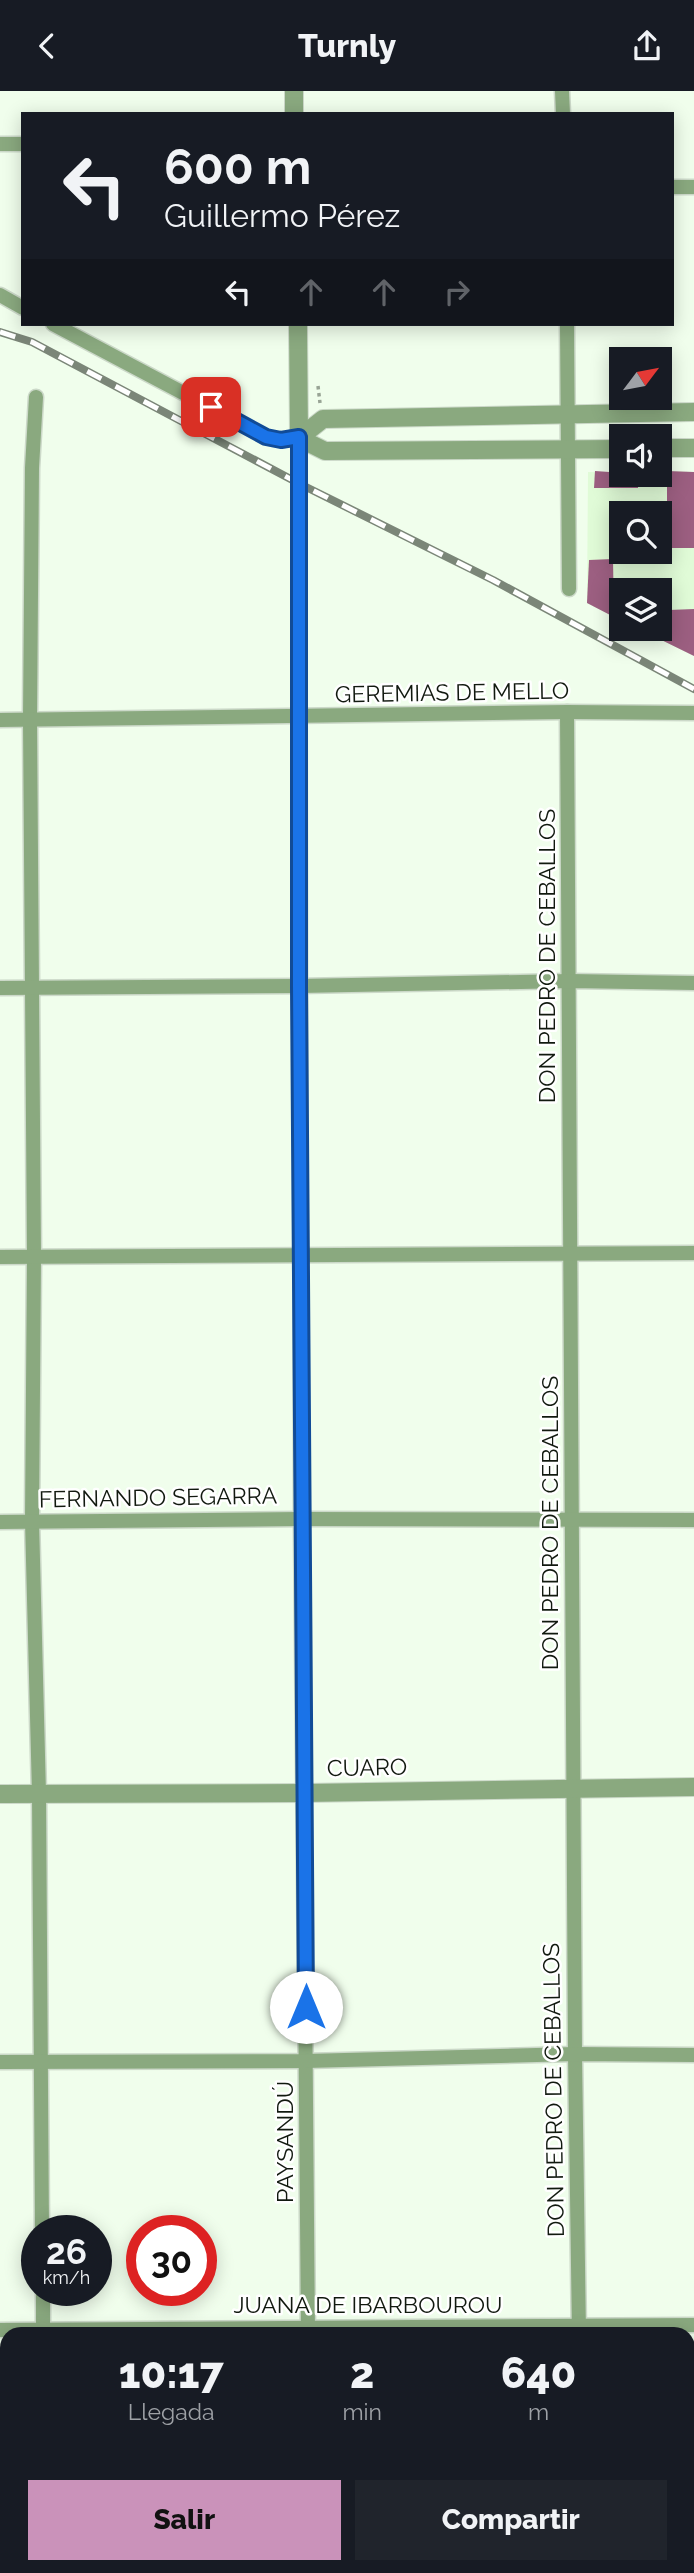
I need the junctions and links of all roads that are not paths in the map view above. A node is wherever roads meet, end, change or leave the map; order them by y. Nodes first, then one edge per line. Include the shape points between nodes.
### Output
1 (294, 91) edge
2 (562, 91) edge
3 (295, 112) edge
4 (563, 112) edge
5 (0, 144) edge
6 (21, 144) edge
7 (674, 187) edge
8 (694, 187) edge
9 (0, 295) edge
10 (21, 306) edge
11 (57, 326) edge
12 (298, 326) edge
13 (566, 326) edge
14 (36, 397) dead end
15 (694, 412) edge
16 (568, 414) junction
17 (299, 437) junction
18 (672, 448) edge
19 (694, 448) edge
20 (569, 449) junction
21 (609, 449) edge
22 (569, 589) dead end
23 (567, 712) junction
24 (694, 713) edge
25 (300, 717) junction
26 (0, 720) edge
27 (30, 720) junction
28 (570, 981) junction
29 (694, 983) edge
30 (299, 986) junction
31 (0, 988) edge
32 (32, 988) junction
33 (694, 1253) edge
34 (570, 1254) junction
35 (301, 1255) junction
36 (0, 1257) edge
37 (34, 1257) junction
38 (301, 1519) junction
39 (572, 1520) junction
40 (694, 1520) edge
41 (32, 1521) junction
42 (0, 1522) edge
43 (574, 1787) junction
44 (694, 1787) edge
45 (304, 1793) junction
46 (0, 1794) edge
47 (38, 1794) junction
48 (575, 2055) junction
49 (694, 2055) edge
50 (306, 2061) junction
51 (0, 2062) edge
52 (41, 2062) junction
53 (42, 2215) edge
54 (43, 2306) edge
55 (694, 2325) edge
56 (43, 2327) edge
57 (308, 2327) edge
58 (579, 2327) edge
59 (648, 2327) edge

1 - 3 street
2 - 4 street
5 - 6 street
7 - 8 street
9 - 10 street
11 - 17 street via 266,437
12 - 17 street
13 - 16 street
14 - 27 street
15 - 16 street
16 - 17 street via 323,419
16 - 20 street
17 - 20 street via 324,451
17 - 25 street, PAYSANDÚ
18 - 19 street
20 - 21 street
20 - 22 street
23 - 24 street, GEREMIAS DE MELLO
23 - 25 street, GEREMIAS DE MELLO
23 - 28 street, DON PEDRO DE CEBALLOS
25 - 27 street, GEREMIAS DE MELLO
25 - 30 street, PAYSANDÚ
26 - 27 street, GEREMIAS DE MELLO
27 - 32 street
28 - 29 street
28 - 30 street
28 - 34 street, DON PEDRO DE CEBALLOS
30 - 32 street
30 - 35 street, PAYSANDÚ
31 - 32 street
32 - 37 street
33 - 34 street
34 - 35 street
34 - 39 street, DON PEDRO DE CEBALLOS
35 - 37 street
35 - 38 street, PAYSANDÚ
36 - 37 street
37 - 41 street
38 - 39 street, FERNANDO SEGARRA
38 - 41 street, FERNANDO SEGARRA
38 - 45 street, PAYSANDÚ
39 - 40 street, FERNANDO SEGARRA
39 - 43 street, DON PEDRO DE CEBALLOS
41 - 42 street, FERNANDO SEGARRA
41 - 47 street
43 - 44 street, CUARO
43 - 45 street, CUARO
43 - 48 street, DON PEDRO DE CEBALLOS
45 - 47 street, CUARO
45 - 50 street, PAYSANDÚ
46 - 47 street, CUARO
47 - 52 street
48 - 49 street
48 - 50 street
48 - 58 street, DON PEDRO DE CEBALLOS
50 - 52 street
50 - 57 street, PAYSANDÚ
51 - 52 street
52 - 53 street
54 - 56 street
55 - 59 street, JUANA DE IBARBOUROU

